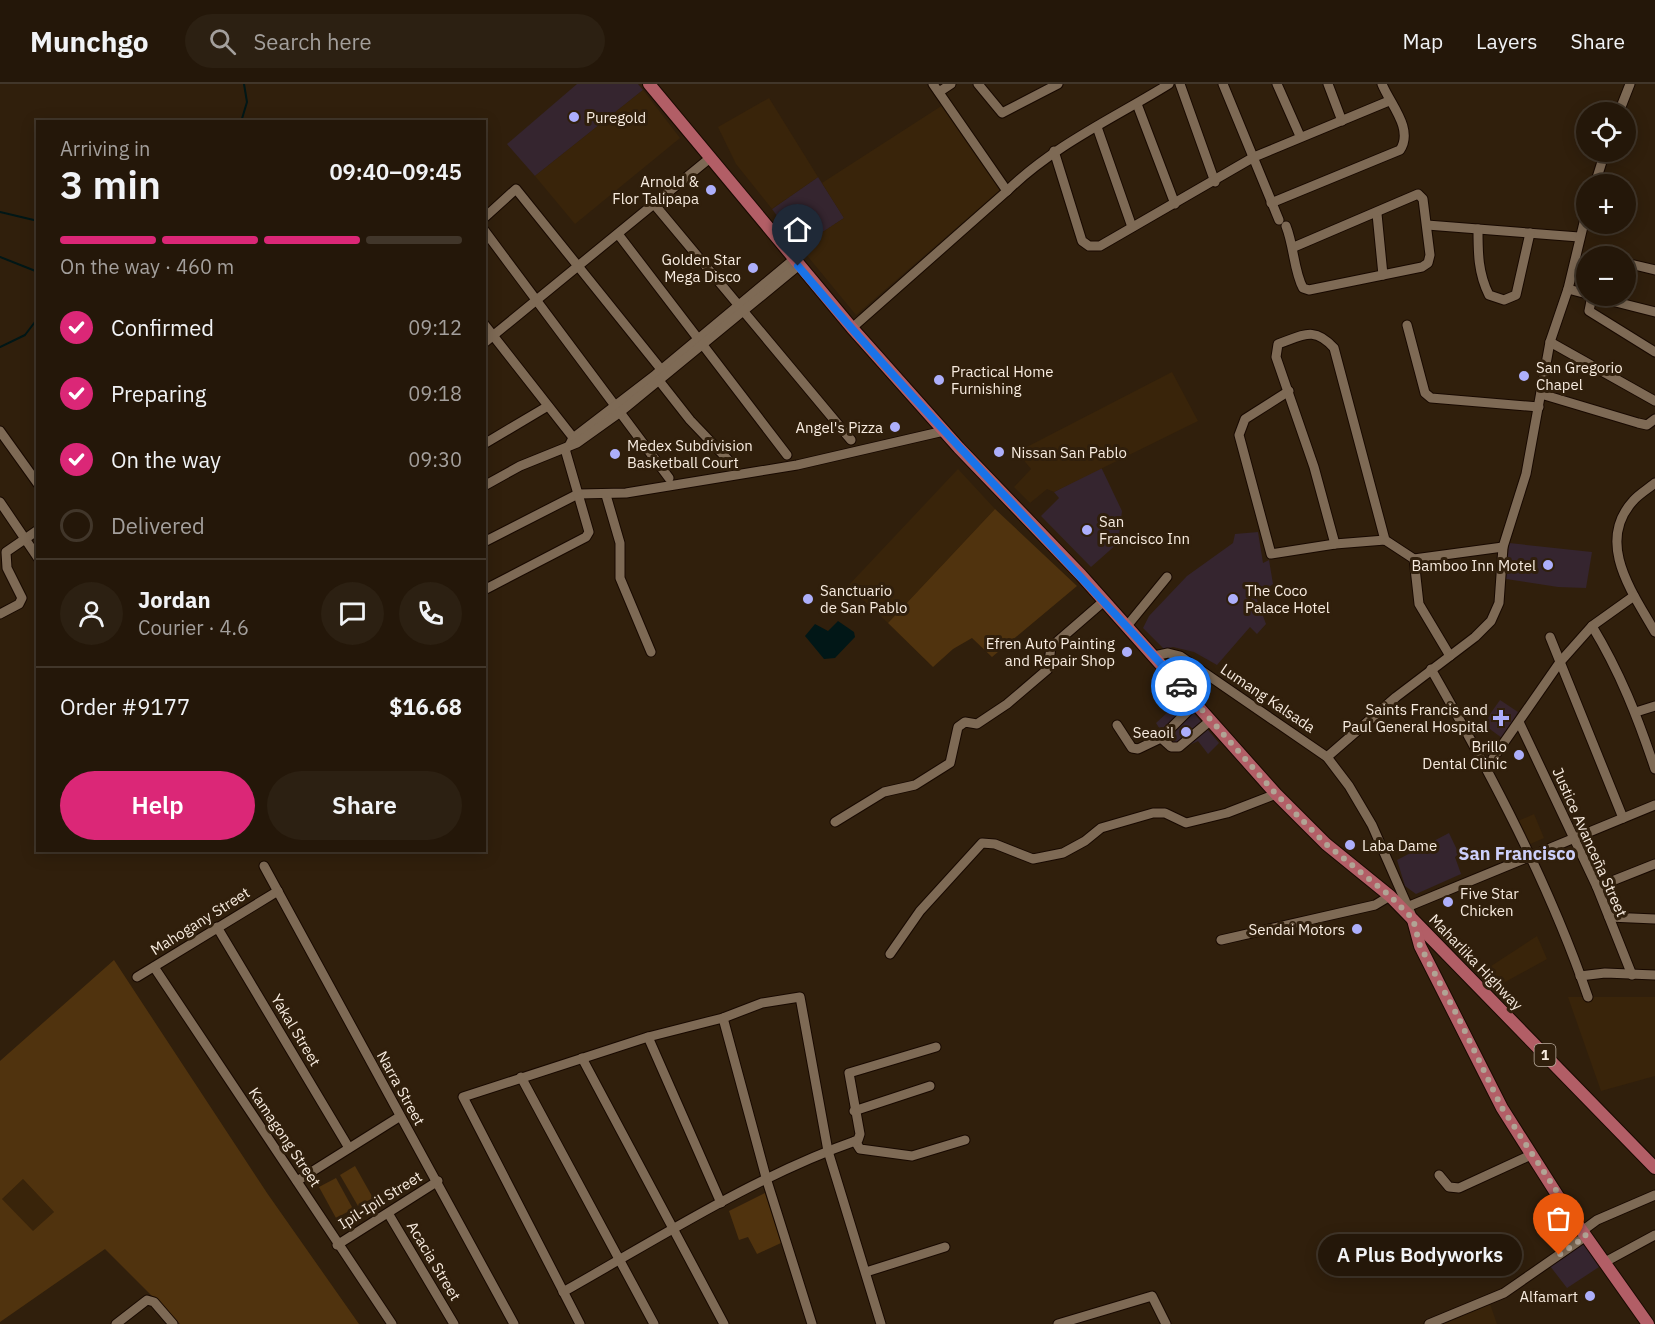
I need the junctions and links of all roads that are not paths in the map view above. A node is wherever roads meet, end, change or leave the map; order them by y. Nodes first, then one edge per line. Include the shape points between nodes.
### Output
1 (649, 84) edge
2 (951, 84) edge
3 (978, 84) edge
4 (1058, 84) edge
5 (1169, 84) edge
6 (1180, 84) edge
7 (1223, 84) edge
8 (1277, 84) edge
9 (1328, 84) edge
10 (1382, 84) edge
11 (1630, 84) edge
12 (936, 88) edge
13 (1389, 101) junction
14 (1623, 102) edge
15 (1137, 104) junction
16 (1342, 121) junction
17 (1097, 127) junction
18 (1300, 136) junction
19 (1054, 152) junction
20 (1254, 157) junction
21 (710, 158) junction
22 (1215, 182) junction
23 (1007, 192) junction
24 (1271, 203) junction
25 (654, 204) junction
26 (1175, 204) junction
27 (1377, 213) junction
28 (486, 216) edge
29 (1427, 225) junction
30 (1132, 227) junction
31 (1478, 229) junction
32 (486, 233) edge
33 (1530, 233) junction
34 (618, 234) junction
35 (1580, 234) edge
36 (1579, 237) junction
37 (1294, 247) junction
38 (795, 263) junction
39 (1636, 265) edge
40 (578, 266) junction
41 (1655, 270) edge
42 (1383, 275) junction
43 (1568, 289) junction
44 (1576, 291) edge
45 (537, 299) junction
46 (1590, 306) edge
47 (1631, 306) edge
48 (740, 308) junction
49 (1655, 312) edge
50 (1407, 325) dead end
51 (486, 326) edge
52 (852, 328) junction
53 (494, 336) junction
54 (701, 341) junction
55 (486, 342) edge
56 (1550, 342) junction
57 (1655, 352) edge
58 (660, 375) junction
59 (1289, 391) junction
60 (1542, 394) junction
61 (1655, 401) edge
62 (548, 406) junction
63 (1539, 407) junction
64 (617, 410) junction
65 (1655, 419) edge
66 (0, 431) edge
67 (944, 431) junction
68 (851, 440) dead end
69 (486, 443) edge
70 (571, 444) junction
71 (787, 455) dead end
72 (732, 464) dead end
73 (669, 478) dead end
74 (36, 481) edge
75 (1655, 483) edge
76 (486, 485) edge
77 (578, 494) junction
78 (606, 495) junction
79 (0, 502) edge
80 (36, 531) edge
81 (25, 538) junction
82 (1385, 540) junction
83 (486, 541) edge
84 (1335, 544) junction
85 (1503, 547) junction
86 (36, 555) edge
87 (1414, 559) junction
88 (1167, 577) dead end
89 (486, 589) edge
90 (1634, 596) junction
91 (1104, 601) junction
92 (0, 614) edge
93 (1127, 626) junction
94 (1592, 626) junction
95 (1655, 632) edge
96 (1550, 637) dead end
97 (651, 652) dead end
98 (1154, 656) junction
99 (1450, 656) junction
100 (1560, 662) junction
101 (1431, 669) junction
102 (1196, 703) junction
103 (1655, 706) edge
104 (1636, 712) junction
105 (1211, 720) junction
106 (1519, 722) junction
107 (1117, 725) dead end
108 (1161, 738) junction
109 (1327, 757) junction
110 (1487, 767) junction
111 (1655, 769) edge
112 (1276, 794) junction
113 (1655, 805) edge
114 (1623, 818) junction
115 (835, 822) dead end
116 (1573, 838) junction
117 (1528, 857) junction
118 (1655, 864) edge
119 (264, 866) dead end
120 (1597, 886) junction
121 (278, 891) junction
122 (1390, 896) junction
123 (1407, 907) junction
124 (1609, 917) junction
125 (1413, 919) junction
126 (1655, 919) edge
127 (217, 927) junction
128 (1221, 940) dead end
129 (890, 954) dead end
130 (154, 967) junction
131 (1632, 975) junction
132 (1655, 975) edge
133 (1580, 976) junction
134 (137, 978) dead end
135 (1588, 997) dead end
136 (723, 1018) junction
137 (648, 1037) junction
138 (936, 1047) dead end
139 (582, 1058) junction
140 (521, 1077) junction
141 (930, 1086) dead end
142 (854, 1111) junction
143 (399, 1117) junction
144 (965, 1140) dead end
145 (855, 1141) junction
146 (349, 1148) junction
147 (828, 1151) junction
148 (1531, 1155) junction
149 (1655, 1168) edge
150 (1439, 1175) dead end
151 (297, 1181) junction
152 (438, 1181) junction
153 (767, 1181) junction
154 (1655, 1195) edge
155 (722, 1203) junction
156 (388, 1213) junction
157 (675, 1229) junction
158 (1584, 1233) junction
159 (1655, 1235) edge
160 (338, 1245) junction
161 (945, 1247) dead end
162 (619, 1260) junction
163 (1605, 1262) junction
164 (866, 1272) junction
165 (563, 1292) junction
166 (116, 1324) edge
167 (173, 1324) edge
168 (392, 1324) edge
169 (454, 1324) edge
170 (514, 1324) edge
171 (580, 1324) edge
172 (654, 1324) edge
173 (724, 1324) edge
174 (812, 1324) edge
175 (881, 1324) edge
176 (1058, 1324) edge
177 (1166, 1324) edge
178 (1429, 1324) edge
179 (1648, 1324) edge

1 - 21 main road, Maharlika Highway / 1
2 - 12 street
3 - 4 street via 1002,113
5 - 15 street
6 - 22 street
7 - 20 street
8 - 18 street
9 - 16 street
10 - 13 street
11 - 14 street
12 - 23 street
13 - 16 street
13 - 24 street via 1405,132 1400,150
15 - 17 street
15 - 26 street
16 - 18 street
17 - 19 street
17 - 30 street
18 - 20 street
19 - 23 street
19 - 30 street via 1082,241 1100,246
20 - 22 street
20 - 24 street
21 - 25 street
21 - 38 main road, Maharlika Highway / 1
22 - 26 street
23 - 52 street
24 - 37 street
25 - 34 street
25 - 48 street
26 - 30 street
27 - 29 street via 1418,194 1423,199
27 - 37 street
27 - 42 street
28 - 40 street via 516,189
29 - 31 street
29 - 42 street via 1428,263
31 - 33 street
31 - 33 street via 1478,263 1483,283 1489,295 1504,300 1516,295
32 - 45 street
33 - 36 street
34 - 40 street
34 - 54 street
35 - 36 street
36 - 43 street
37 - 42 street via 1298,280 1309,290
38 - 48 street
38 - 52 main road, Maharlika Highway / 1
39 - 41 street
40 - 45 street
40 - 58 street
43 - 44 street
43 - 56 street
45 - 53 street
45 - 64 street
46 - 57 street via 1589,311
47 - 49 street
48 - 54 street
48 - 68 street
50 - 63 street via 1425,393 1431,398
51 - 53 street
52 - 67 main road, Maharlika Highway / 1
53 - 55 street
53 - 62 street
54 - 58 street
54 - 71 street
56 - 60 street
56 - 61 street
58 - 64 street
58 - 72 street via 690,420
59 - 82 street via 1276,357 1278,344 1310,333 1323,336 1334,348
59 - 84 street
59 - 84 street via 1245,419 1239,435 1265,535 1271,554
60 - 63 street
60 - 65 street via 1647,425
62 - 69 street
62 - 70 street
63 - 85 street via 1527,474
64 - 70 street
64 - 73 street
66 - 74 street
67 - 78 street via 798,465
67 - 91 main road, Maharlika Highway / 1
70 - 76 street
70 - 77 street
75 - 90 street via 1633,500 1621,518 1617,549 1621,572
77 - 78 street
77 - 83 street
77 - 89 street via 589,528 586,537
78 - 97 street via 620,543 620,578
79 - 81 street
80 - 81 street
81 - 86 street
81 - 92 street via 6,552 5,559 21,598
82 - 84 street
82 - 87 street
85 - 87 street
85 - 99 street via 1499,603 1491,621
87 - 99 street via 1419,604
88 - 93 street
90 - 94 street
90 - 95 street
91 - 93 main road, Maharlika Highway / 1
91 - 115 street via 1051,647 1048,669 1024,690 995,714 977,724 965,722 958,727 950,763 915,785 884,792
93 - 98 main road, Maharlika Highway / 1
94 - 100 street
94 - 104 street via 1614,662
96 - 100 street
98 - 102 main road, Maharlika Highway / 1
98 - 109 street, Lumang Kalsada via 1180,656
99 - 101 street
100 - 106 street
100 - 114 street
101 - 109 street
101 - 110 street
102 - 105 main road, Maharlika Highway / 1
102 - 108 street
103 - 104 street
104 - 111 street
105 - 108 street via 1179,747 1171,747
105 - 112 main road, Maharlika Highway / 1
106 - 110 street
106 - 116 street, Justice Avanceña Street
107 - 108 street via 1132,748
109 - 123 street, Lumang Kalsada via 1372,825
110 - 117 street
112 - 122 main road, Maharlika Highway / 1 via 1326,844
112 - 129 street via 1227,813 1186,823 1165,813 1153,813 1101,828 1064,853 1033,859 982,843 920,911
113 - 114 street
114 - 116 street
116 - 117 street
116 - 120 street, Justice Avanceña Street
117 - 123 street
117 - 133 street
118 - 120 street
119 - 121 street, Narra Street
120 - 124 street, Justice Avanceña Street
121 - 127 street, Mahogany Street
121 - 143 street, Narra Street
122 - 125 main road, Maharlika Highway / 1
122 - 128 street via 1375,904
123 - 125 street, Lumang Kalsada
124 - 126 street
124 - 131 street, Justice Avanceña Street
125 - 148 main road via 1420,946 1502,1108
125 - 149 main road, Maharlika Highway / 1
127 - 130 street, Mahogany Street
127 - 146 street, Yakal Street
130 - 134 street, Mahogany Street
130 - 151 street, Kamagong Street
131 - 132 street
131 - 133 street
133 - 135 street
136 - 137 street
136 - 147 street via 762,1003 800,998
136 - 153 street
137 - 139 street
137 - 155 street
138 - 142 street via 849,1073
139 - 140 street
139 - 157 street
140 - 162 street
140 - 165 street via 463,1097
141 - 142 street
142 - 145 street via 860,1134
143 - 146 street
143 - 152 street, Narra Street
144 - 145 street via 912,1156 860,1149
145 - 147 street
146 - 151 street
147 - 153 street
147 - 164 street
148 - 150 street via 1459,1188 1449,1187
148 - 158 main road
151 - 160 street, Kamagong Street
152 - 156 street, Ipil-Ipil Street
152 - 170 street, Narra Street
153 - 155 street
153 - 174 street
154 - 158 street via 1612,1213
155 - 157 street
156 - 160 street, Ipil-Ipil Street
156 - 169 street, Acacia Street
157 - 162 street
157 - 173 street
158 - 163 main road
158 - 178 street via 1503,1293
159 - 163 street
160 - 168 street, Kamagong Street
161 - 164 street
162 - 165 street
162 - 172 street
163 - 179 main road
164 - 175 street
165 - 171 street
166 - 167 street via 147,1300 154,1302
176 - 177 street via 1152,1296

